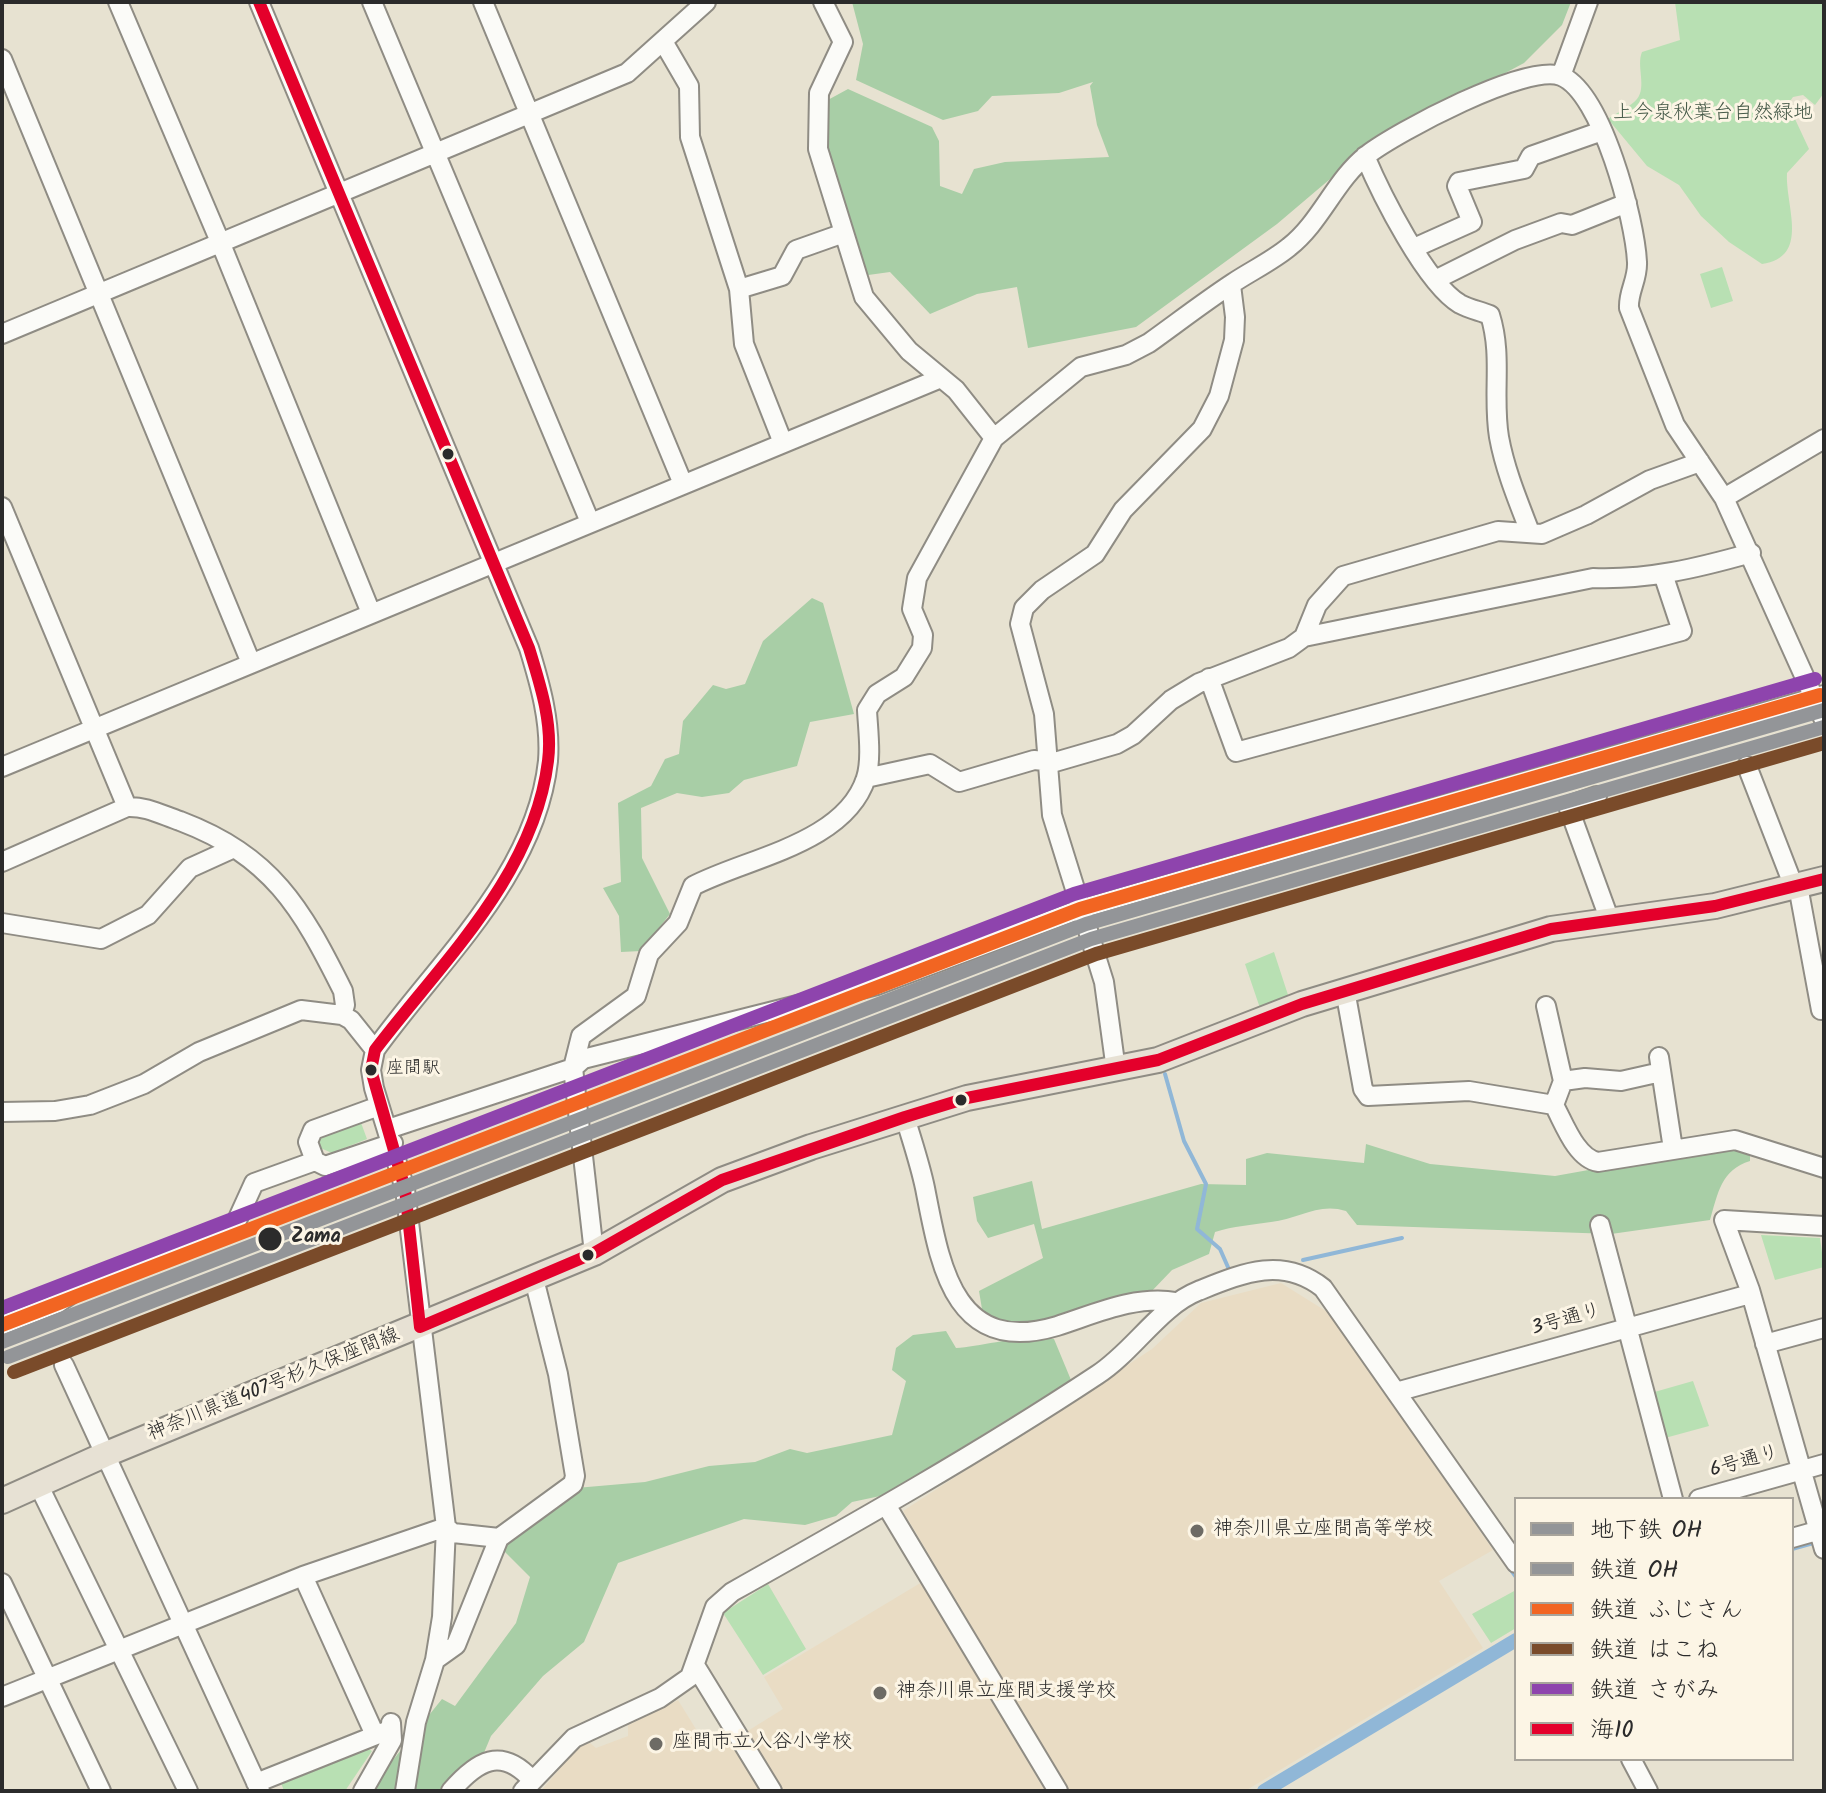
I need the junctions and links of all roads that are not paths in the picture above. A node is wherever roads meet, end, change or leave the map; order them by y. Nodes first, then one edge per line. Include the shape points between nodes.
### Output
1 (118, 2) edge
2 (259, 2) edge
3 (372, 2) edge
4 (483, 2) edge
5 (706, 2) edge
6 (823, 2) edge
7 (1588, 2) edge
8 (664, 43) junction
9 (2, 59) edge
10 (1561, 76) junction
11 (529, 115) junction
12 (1602, 131) junction
13 (436, 155) junction
14 (1365, 156) junction
15 (341, 195) junction
16 (1627, 203) junction
17 (844, 233) junction
18 (221, 244) junction
19 (1414, 248) junction
20 (1435, 280) junction
21 (1231, 285) junction
22 (739, 289) junction
23 (99, 294) junction
24 (2, 334) edge
25 (941, 378) junction
26 (994, 438) junction
27 (1824, 439) edge
28 (783, 443) junction
29 (1700, 462) junction
30 (683, 484) junction
31 (1724, 498) junction
32 (2, 507) edge
33 (590, 522) junction
34 (1530, 532) junction
35 (1751, 553) junction
36 (494, 561) junction
37 (1663, 574) junction
38 (371, 613) junction
39 (1304, 637) junction
40 (251, 663) junction
41 (1209, 678) junction
42 (1820, 696) edge
43 (1824, 720) edge
44 (94, 729) junction
45 (1046, 761) junction
46 (1747, 766) dead end
47 (2, 767) edge
48 (866, 778) junction
49 (1597, 796) dead end
50 (127, 807) junction
51 (234, 848) junction
52 (2, 862) edge
53 (1824, 879) edge
54 (1796, 886) junction
55 (1080, 909) junction
56 (1610, 921) junction
57 (2, 923) edge
58 (1345, 990) junction
59 (1546, 1006) dead end
60 (1821, 1010) dead end
61 (342, 1015) junction
62 (375, 1050) junction
63 (573, 1068) junction
64 (1116, 1070) junction
65 (1563, 1081) junction
66 (1554, 1105) junction
67 (379, 1106) junction
68 (2, 1112) edge
69 (905, 1117) junction
70 (391, 1136) junction
71 (1673, 1149) junction
72 (315, 1161) junction
73 (1824, 1168) edge
74 (1600, 1225) dead end
75 (1824, 1226) edge
76 (594, 1253) junction
77 (534, 1279) junction
78 (1750, 1294) junction
79 (1176, 1302) junction
80 (2, 1325) edge
81 (420, 1327) junction
82 (1627, 1327) junction
83 (1824, 1328) edge
84 (1765, 1344) junction
85 (64, 1365) dead end
86 (1396, 1392) junction
87 (104, 1455) junction
88 (1824, 1464) edge
89 (1802, 1470) junction
90 (38, 1484) junction
91 (1672, 1497) edge
92 (1706, 1497) edge
93 (2, 1501) edge
94 (886, 1505) junction
95 (446, 1527) junction
96 (499, 1538) junction
97 (1794, 1538) edge
98 (1822, 1539) edge
99 (1513, 1554) edge
100 (303, 1576) junction
101 (2, 1583) edge
102 (183, 1625) junction
103 (118, 1649) junction
104 (435, 1660) junction
105 (696, 1667) junction
106 (47, 1678) junction
107 (2, 1697) edge
108 (385, 1729) junction
109 (1632, 1761) edge
110 (528, 1786) edge
111 (258, 1787) edge
112 (101, 1791) edge
113 (188, 1791) edge
114 (363, 1791) edge
115 (405, 1791) edge
116 (451, 1791) edge
117 (772, 1791) edge
118 (1058, 1791) edge
119 (1648, 1791) edge

1 - 18 street
2 - 15 street
3 - 13 street
4 - 11 street
5 - 8 street
6 - 17 street via 843,42 819,93 818,149
7 - 10 street
8 - 11 street via 627,73
8 - 22 street via 689,86 690,137
9 - 23 street
10 - 12 street via 1590,103
10 - 14 street via 1511,81 1434,116
11 - 13 street
11 - 30 street
12 - 16 street
12 - 19 street via 1531,156 1524,169 1459,182 1472,222
13 - 15 street
13 - 33 street
14 - 19 street
14 - 21 street via 1304,234
15 - 18 street
15 - 36 street
16 - 20 street via 1515,240
16 - 29 street via 1637,260 1629,308 1675,425
17 - 22 street via 796,250 782,276
17 - 25 street via 864,297 909,351
18 - 23 street
18 - 38 street
19 - 20 street
20 - 34 street via 1460,304 1490,315 1499,362 1499,437
21 - 26 street via 1149,343 1081,367
21 - 45 street via 1234,340 1219,396 1202,429 1123,510 1095,554 1024,608 1020,624 1044,714
22 - 28 street via 744,344
23 - 24 street
23 - 40 street
25 - 26 street
25 - 28 street
26 - 48 street via 917,578 912,609 923,635 922,648 904,677 871,700 867,710
27 - 31 street
28 - 30 street
29 - 31 street
29 - 34 street via 1650,480 1542,534
30 - 33 street
31 - 35 street
32 - 44 street
33 - 36 street
34 - 39 street via 1498,531 1343,576 1317,605
35 - 37 street
35 - 42 street
36 - 38 street
36 - 62 street via 529,648 546,712 548,758 541,792 530,828 500,885
37 - 39 street via 1593,578
37 - 41 street via 1682,631 1236,752
38 - 40 street
39 - 41 street via 1289,648
40 - 44 street
41 - 45 street via 1171,700 1117,744
42 - 43 street
42 - 55 street
44 - 47 street
44 - 50 street
45 - 48 street via 959,782 930,764
45 - 55 street via 1052,815
46 - 54 street
48 - 63 street via 851,803 808,841 725,869 693,886 678,923 649,954 636,996 581,1036
49 - 56 street via 1568,806
50 - 51 street via 141,806
50 - 52 street
51 - 57 street via 190,868 148,915 101,939
51 - 61 street via 290,895 343,991
53 - 54 main road, 神奈川県道407号杉久保座間線
54 - 56 main road, 神奈川県道407号杉久保座間線 via 1715,906
54 - 60 street
55 - 63 street via 877,985 583,1059
55 - 64 street via 1104,982
56 - 58 main road, 神奈川県道407号杉久保座間線 via 1551,929
58 - 64 main road, 神奈川県道407号杉久保座間線 via 1260,1018 1176,1055
58 - 66 street via 1368,1096 1469,1091
59 - 65 street
61 - 62 street
61 - 68 street via 301,1010 90,1105
62 - 67 street via 371,1070
63 - 70 street
63 - 76 street
64 - 69 main road, 神奈川県道407号杉久保座間線 via 967,1098
65 - 66 street
65 - 71 street via 1621,1081 1660,1065
66 - 71 street via 1589,1160
67 - 70 street
67 - 72 street via 313,1130 308,1142
69 - 76 main road, 神奈川県道407号杉久保座間線 via 722,1180
69 - 79 street via 940,1265 949,1289 979,1320 1025,1334 1144,1299
70 - 72 street via 325,1166
70 - 81 street via 405,1189
71 - 73 street via 1735,1140
72 - 80 street via 254,1183 234,1227 92,1280 58,1303
74 - 82 street
75 - 78 street via 1724,1220
76 - 77 main road, 神奈川県道407号杉久保座間線
77 - 81 main road, 神奈川県道407号杉久保座間線
77 - 96 street via 558,1374 575,1476 573,1484
78 - 82 street, 3号通り
78 - 84 street
79 - 86 street via 1296,1262 1323,1288
79 - 94 street via 1114,1365
81 - 87 main road, 神奈川県道407号杉久保座間線
81 - 95 street
82 - 86 street, 3号通り
82 - 91 street
83 - 84 street
84 - 89 street
85 - 87 street
86 - 99 street
87 - 90 main road, 神奈川県道407号杉久保座間線
87 - 102 street
88 - 89 street, 6号通り
89 - 92 street, 6号通り
89 - 98 street
90 - 93 main road, 神奈川県道407号杉久保座間線
90 - 103 street
94 - 105 street via 732,1592 715,1607
94 - 118 street
95 - 96 street via 453,1533
95 - 100 street
95 - 104 street
96 - 104 street via 456,1645
97 - 98 street
100 - 102 street
100 - 108 street
101 - 106 street
102 - 103 street
102 - 111 street
103 - 106 street
103 - 113 street
104 - 115 street via 421,1702
105 - 110 street via 671,1692 574,1738
105 - 117 street
106 - 107 street
106 - 112 street
108 - 111 street
108 - 114 street via 392,1740
109 - 119 street
110 - 116 street via 517,1765 496,1760 477,1765

